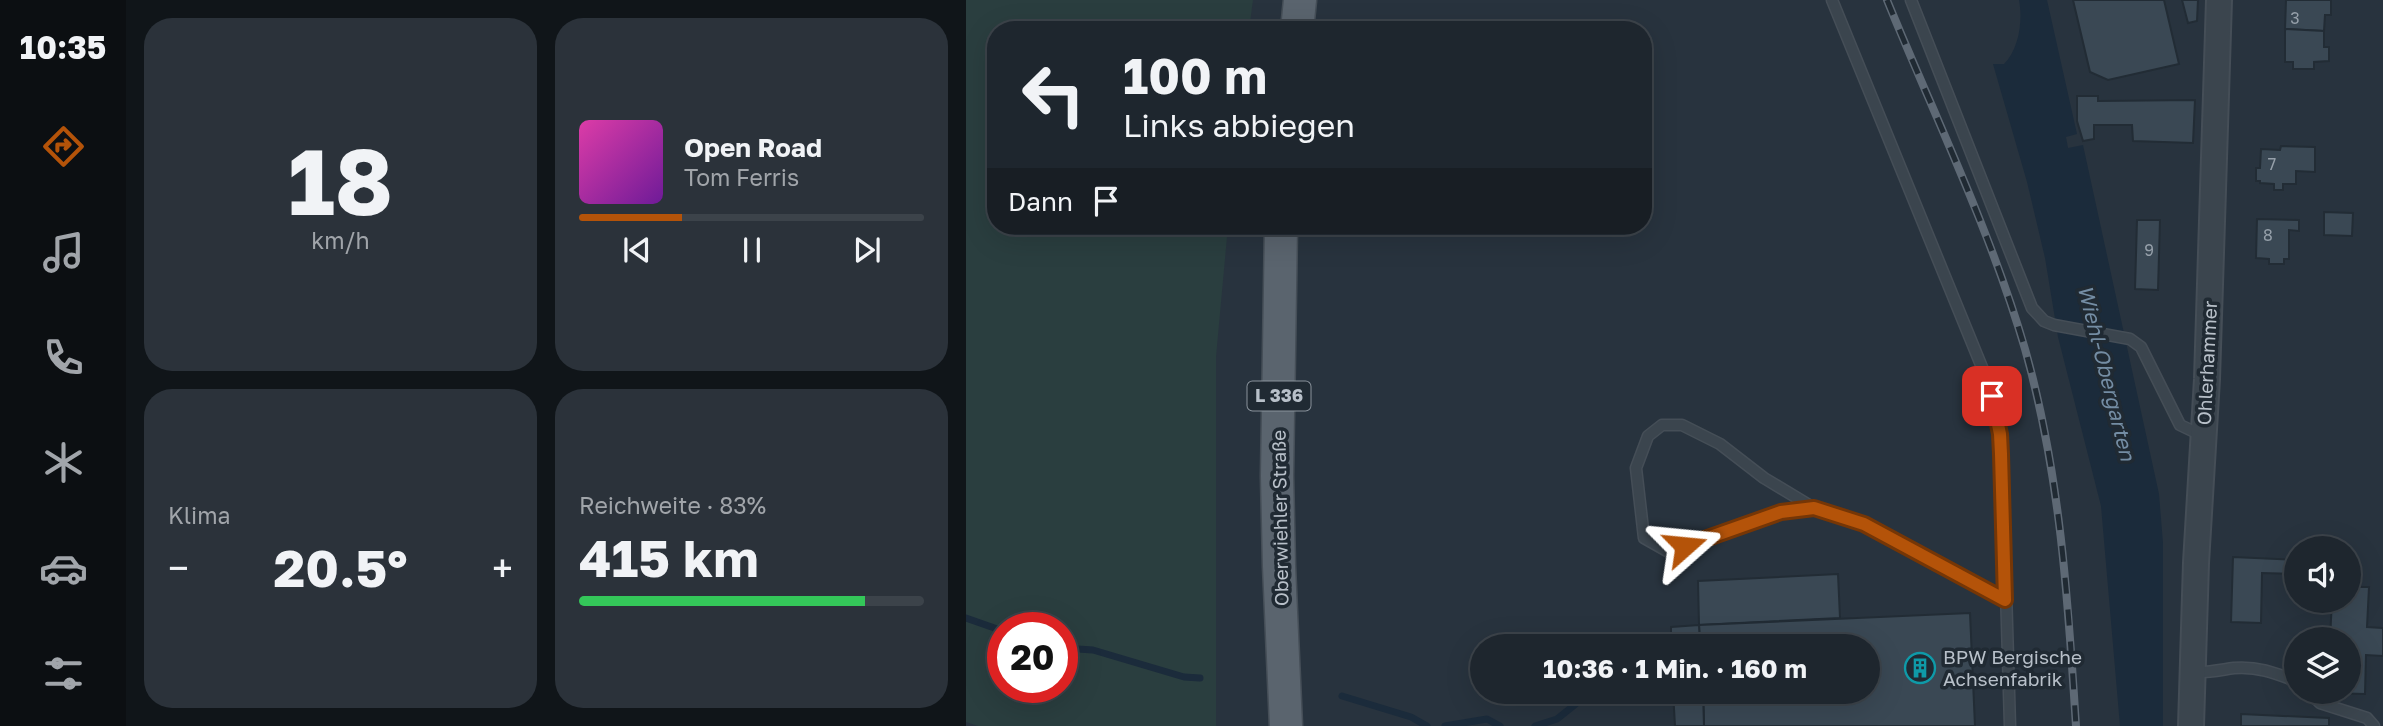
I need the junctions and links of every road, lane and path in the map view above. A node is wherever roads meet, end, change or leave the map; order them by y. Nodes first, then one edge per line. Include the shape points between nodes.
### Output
1 (1300, 0) edge
2 (1832, 0) edge
3 (1911, 0) edge
4 (2219, 0) edge
5 (1298, 21) edge
6 (1282, 235) edge
7 (2203, 436) junction
8 (1814, 508) junction
9 (2005, 600) junction
10 (2191, 671) junction
11 (2284, 676) edge
12 (2323, 704) edge
13 (1286, 726) edge
14 (2010, 726) edge
15 (2191, 726) edge
16 (2374, 726) edge

1 - 5 main road
2 - 9 lane via 1988,382 2001,444
3 - 7 lane via 2032,307 2054,325 2130,339 2141,347 2180,425
4 - 7 street, Ohlerhammer
6 - 13 main road, Oberwiehler Straße / L 336 via 1277,475
7 - 10 street, Ohlerhammer
8 - 8 lane via 1781,512 1667,551 1644,538 1636,468 1648,436 1662,425 1682,425 1720,444
8 - 9 lane via 1864,524
9 - 14 lane
10 - 11 lane via 2267,669
10 - 15 street, Ohlerhammer
12 - 16 lane via 2367,718

